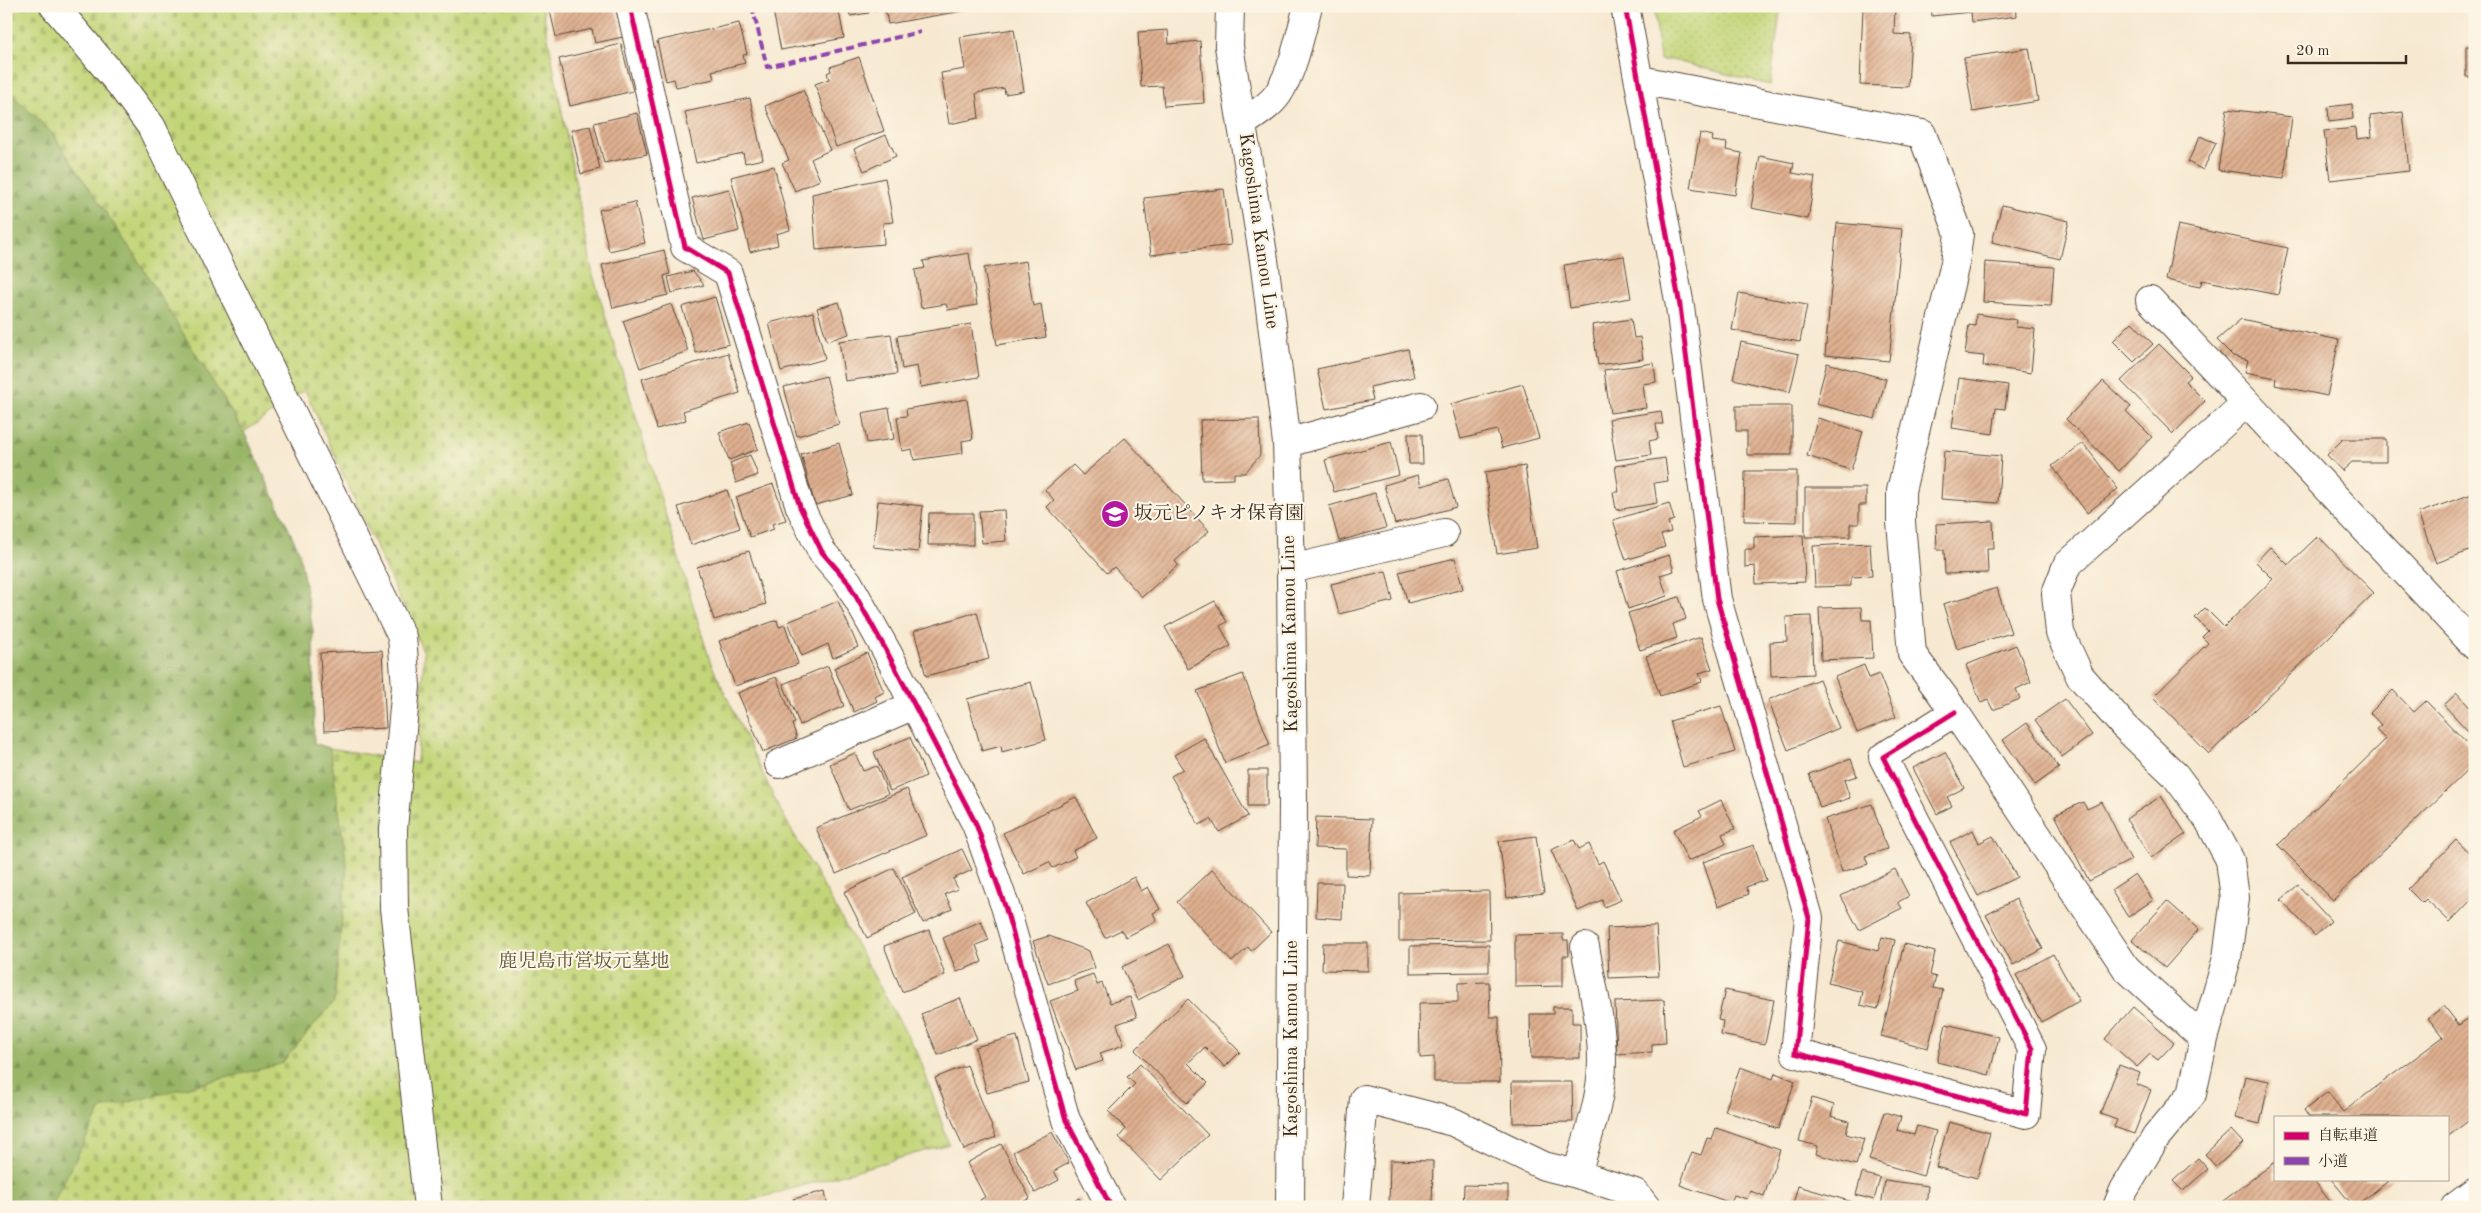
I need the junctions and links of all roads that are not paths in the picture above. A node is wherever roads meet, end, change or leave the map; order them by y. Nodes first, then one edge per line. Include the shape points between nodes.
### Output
1 (54, 6) edge
2 (630, 6) edge
3 (1230, 6) edge
4 (1308, 6) edge
5 (1625, 6) edge
6 (1640, 80) junction
7 (1242, 124) junction
8 (2150, 300) dead end
9 (2246, 403) junction
10 (1421, 406) dead end
11 (1287, 443) junction
12 (1444, 534) dead end
13 (1291, 569) junction
14 (2475, 646) edge
15 (914, 704) junction
16 (1955, 712) junction
17 (779, 764) dead end
18 (1585, 947) dead end
19 (2204, 1039) junction
20 (1577, 1174) junction
21 (2475, 1192) edge
22 (428, 1207) edge
23 (1111, 1207) edge
24 (1290, 1207) edge
25 (1355, 1207) edge
26 (1646, 1207) edge
27 (2117, 1207) edge
28 (2455, 1207) edge

1 - 22 street via 151,126 402,637 406,686 393,829 394,908
2 - 15 street via 685,247 728,273 800,507 822,552 853,591
3 - 7 street, Kagoshima Kamou Line via 1229,46
4 - 7 street via 1290,69 1277,95
5 - 6 street
6 - 16 street via 1922,134 1959,234 1955,263 1900,491 1900,522 1912,654
6 - 16 street via 1680,306 1717,599 1810,918 1796,1053 2026,1114 2032,1049 1883,757
7 - 11 street, Kagoshima Kamou Line via 1264,260
8 - 9 street
9 - 14 street
9 - 19 street via 2067,565 2056,593 2060,633 2080,676 2124,726 2175,775 2208,819 2230,860 2235,898 2227,958
10 - 11 street
11 - 13 street, Kagoshima Kamou Line
12 - 13 street
13 - 24 street, Kagoshima Kamou Line
15 - 17 street
15 - 23 street via 976,824 1005,906 1066,1120
16 - 19 street via 2126,968
18 - 20 street via 1598,1017 1602,1062 1599,1097
19 - 27 street via 2192,1094 2156,1137
20 - 25 street via 1544,1166 1452,1122 1364,1099
20 - 26 street via 1635,1193
21 - 28 street

